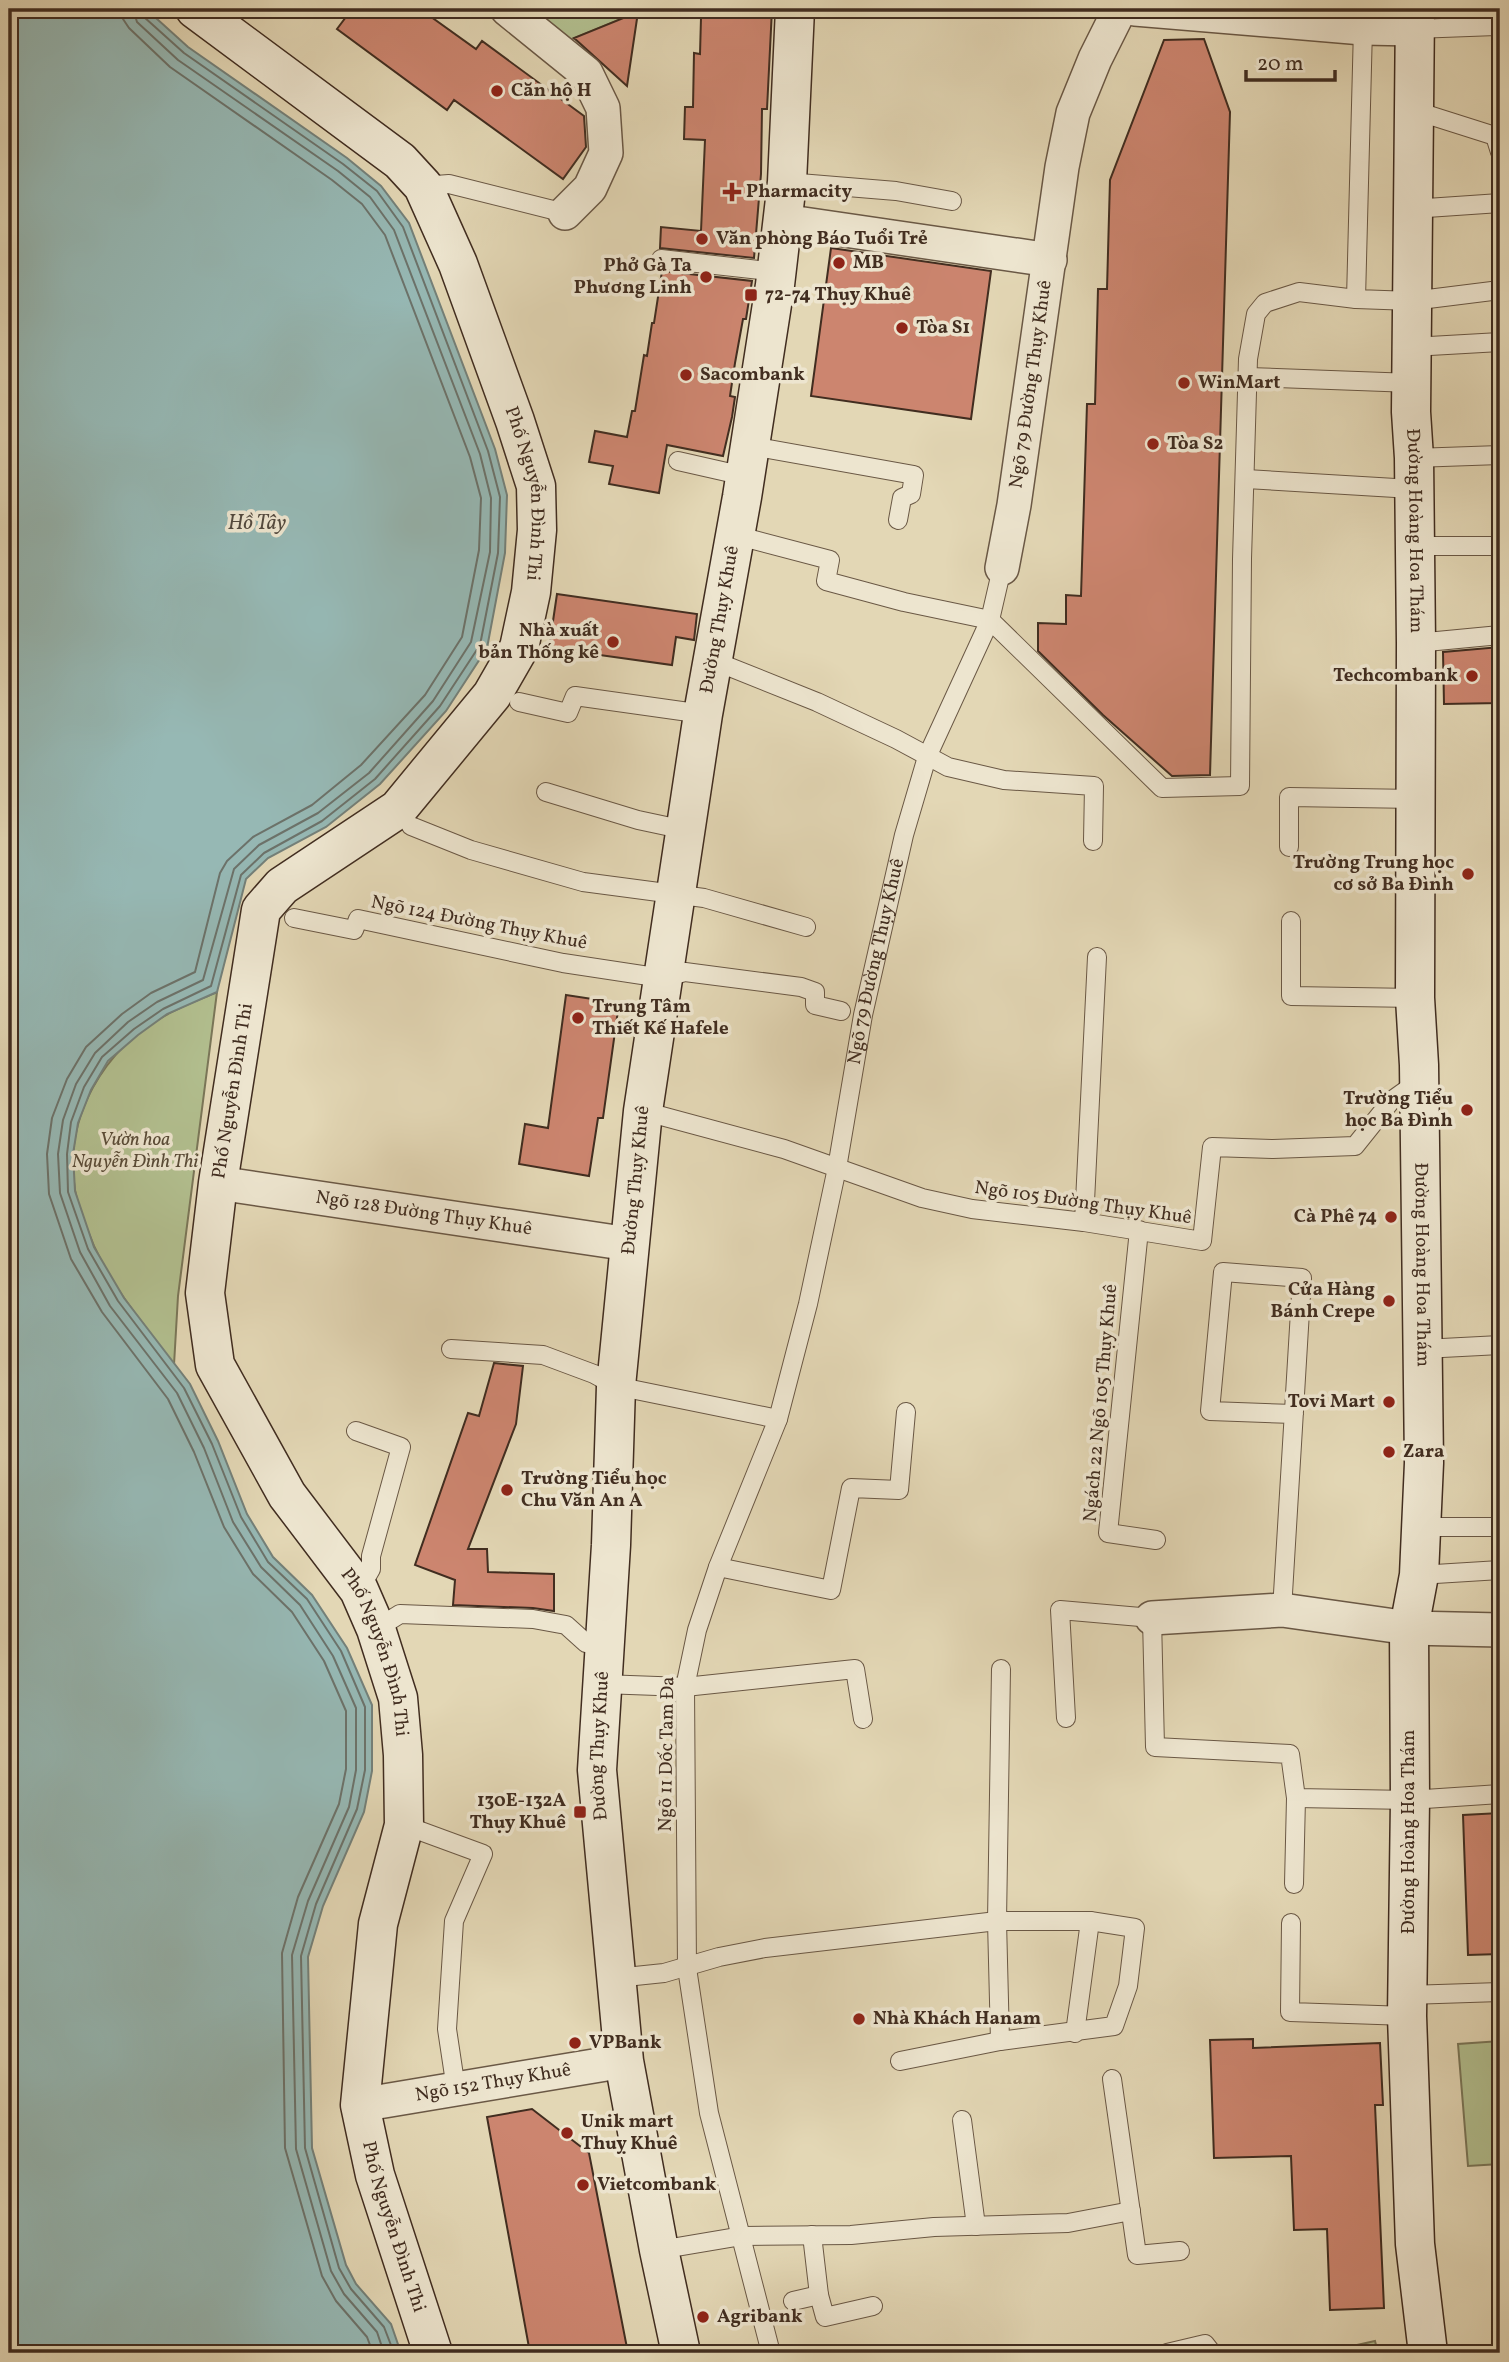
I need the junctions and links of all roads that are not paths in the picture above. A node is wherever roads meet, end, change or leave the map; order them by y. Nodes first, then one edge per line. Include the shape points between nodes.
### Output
1 (195, 9) edge
2 (507, 9) edge
3 (795, 9) edge
4 (1120, 9) edge
5 (1135, 9) edge
6 (1415, 19) edge
7 (1363, 28) junction
8 (1500, 30) edge
9 (1413, 110) junction
10 (1500, 152) edge
11 (787, 182) junction
12 (423, 186) junction
13 (952, 201) dead end
14 (1500, 203) edge
15 (1412, 209) junction
16 (565, 212) joint
17 (783, 220) junction
18 (661, 259) dead end
19 (1049, 260) junction
20 (777, 272) junction
21 (1500, 290) edge
22 (1356, 299) junction
23 (1412, 301) junction
24 (1500, 342) edge
25 (1412, 365) junction
26 (1248, 377) junction
27 (1500, 455) edge
28 (741, 459) junction
29 (678, 461) dead end
30 (1413, 474) junction
31 (1246, 479) junction
32 (898, 520) dead end
33 (735, 535) junction
34 (1414, 546) junction
35 (1500, 546) edge
36 (1002, 568) joint
37 (990, 620) junction
38 (1500, 635) edge
39 (1416, 643) junction
40 (712, 660) junction
41 (519, 702) dead end
42 (702, 714) junction
43 (927, 757) junction
44 (546, 792) dead end
45 (1416, 799) junction
46 (411, 827) dead end
47 (685, 830) junction
48 (1093, 841) dead end
49 (1289, 847) dead end
50 (675, 896) junction
51 (294, 918) dead end
52 (1291, 921) dead end
53 (806, 927) dead end
54 (1097, 957) dead end
55 (663, 978) junction
56 (1415, 998) junction
57 (841, 1011) dead end
58 (1419, 1081) junction
59 (643, 1111) junction
60 (837, 1168) junction
61 (218, 1183) junction
62 (1084, 1222) junction
63 (1139, 1230) junction
64 (629, 1244) junction
65 (1500, 1345) edge
66 (451, 1349) dead end
67 (1423, 1349) junction
68 (616, 1385) junction
69 (906, 1412) dead end
70 (1293, 1414) junction
71 (778, 1419) junction
72 (356, 1431) dead end
73 (1421, 1527) junction
74 (1500, 1527) edge
75 (1156, 1539) dead end
76 (718, 1567) junction
77 (1500, 1570) edge
78 (1419, 1575) junction
79 (359, 1590) junction
80 (1282, 1610) junction
81 (1152, 1618) junction
82 (1409, 1628) junction
83 (376, 1629) junction
84 (1500, 1630) edge
85 (604, 1645) junction
86 (1001, 1669) dead end
87 (602, 1684) junction
88 (685, 1687) junction
89 (863, 1718) dead end
90 (1066, 1718) dead end
91 (1500, 1794) edge
92 (1296, 1798) junction
93 (1410, 1800) junction
94 (404, 1825) junction
95 (1294, 1884) dead end
96 (997, 1921) junction
97 (1090, 1921) junction
98 (1291, 1923) dead end
99 (687, 1968) junction
100 (616, 1978) junction
101 (1500, 1992) edge
102 (1408, 2006) junction
103 (1075, 2033) junction
104 (1000, 2041) junction
105 (624, 2061) junction
106 (900, 2061) dead end
107 (1112, 2079) dead end
108 (456, 2089) junction
109 (360, 2105) junction
110 (962, 2120) dead end
111 (1131, 2211) junction
112 (976, 2226) junction
113 (811, 2235) junction
114 (742, 2236) junction
115 (659, 2250) junction
116 (1180, 2251) dead end
117 (819, 2295) junction
118 (793, 2301) dead end
119 (873, 2306) dead end
120 (433, 2353) edge
121 (681, 2353) edge
122 (771, 2353) edge
123 (1167, 2353) edge
124 (1212, 2353) edge
125 (1428, 2353) edge

1 - 12 main road, Phố Nguyễn Đình Thi via 400,161
2 - 16 street via 586,73 603,108 606,153 590,188
3 - 11 main road, Đường Thụy Khuê
4 - 19 street, Ngõ 79 Đường Thụy Khuê via 1073,113
5 - 7 street
6 - 7 street
6 - 8 lane
6 - 9 main road, Đường Hoàng Hoa Thám
7 - 22 lane
9 - 10 lane via 1495,136
9 - 15 main road, Đường Hoàng Hoa Thám
11 - 13 lane via 897,191
11 - 17 main road, Đường Thụy Khuê
12 - 16 lane via 449,184
12 - 61 main road, Phố Nguyễn Đình Thi via 458,264 536,486 531,592 519,648 492,695 398,809 282,886 261,910
14 - 15 lane
15 - 23 main road, Đường Hoàng Hoa Thám
17 - 19 street
17 - 20 main road, Đường Thụy Khuê
18 - 20 lane
19 - 36 street, Ngõ 79 Đường Thụy Khuê
20 - 28 main road, Đường Thụy Khuê
21 - 23 lane
22 - 23 lane
22 - 26 lane via 1300,292 1265,303 1256,314
23 - 25 main road, Đường Hoàng Hoa Thám
24 - 25 lane
25 - 26 lane
25 - 30 main road, Đường Hoàng Hoa Thám
26 - 31 lane
27 - 30 lane
28 - 29 lane
28 - 32 lane via 914,475 911,494 902,498
28 - 33 main road, Đường Thụy Khuê
30 - 31 lane
30 - 34 main road, Đường Hoàng Hoa Thám
31 - 37 lane via 1240,786 1162,788
33 - 37 lane via 830,560 826,581
33 - 40 main road, Đường Thụy Khuê
34 - 35 lane
34 - 39 main road, Đường Hoàng Hoa Thám
36 - 37 lane, Ngõ 79 Đường Thụy Khuê
37 - 43 lane, Ngõ 79 Đường Thụy Khuê
38 - 39 lane
39 - 45 main road, Đường Hoàng Hoa Thám
40 - 42 main road, Đường Thụy Khuê
40 - 43 lane via 817,702
41 - 42 lane via 568,713 575,696
42 - 47 main road, Đường Thụy Khuê
43 - 48 lane via 948,767 1004,780 1094,786
43 - 60 lane, Ngõ 79 Đường Thụy Khuê via 904,835 863,1015
44 - 47 lane
45 - 49 lane via 1289,797
45 - 56 main road, Đường Hoàng Hoa Thám
46 - 50 lane via 583,883
47 - 50 main road, Đường Thụy Khuê
50 - 53 lane via 704,898
50 - 55 main road, Đường Thụy Khuê
51 - 55 lane, Ngõ 124 Đường Thụy Khuê via 354,930 358,919 563,963
52 - 56 lane via 1291,996
54 - 62 lane
55 - 57 lane via 685,972 801,987 815,992 815,1005
55 - 59 main road, Đường Thụy Khuê
56 - 58 main road, Đường Hoàng Hoa Thám
58 - 63 lane, Ngõ 105 Đường Thụy Khuê via 1391,1101 1355,1146 1212,1147 1202,1241
58 - 67 main road, Đường Hoàng Hoa Thám
59 - 60 lane, Ngõ 105 Đường Thụy Khuê
59 - 64 main road, Đường Thụy Khuê
60 - 62 lane, Ngõ 105 Đường Thụy Khuê via 922,1198 972,1209
60 - 71 lane, Ngõ 11 Dốc Tam Đa
61 - 64 street, Ngõ 128 Đường Thụy Khuê
61 - 79 main road, Phố Nguyễn Đình Thi via 205,1293 215,1365 287,1495
62 - 63 lane, Ngõ 105 Đường Thụy Khuê
63 - 75 lane, Ngách 22 Ngõ 105 Thụy Khuê via 1108,1533
64 - 68 main road, Đường Thụy Khuê
65 - 67 lane
66 - 68 lane via 542,1355
67 - 73 main road, Đường Hoàng Hoa Thám
68 - 71 lane
68 - 85 main road, Đường Thụy Khuê
69 - 76 lane via 899,1490 851,1488 831,1590
70 - 70 lane via 1302,1278 1223,1272 1210,1410
70 - 80 lane
71 - 76 lane, Ngõ 11 Dốc Tam Đa
72 - 79 lane via 401,1447 370,1569
73 - 74 lane
73 - 78 main road, Đường Hoàng Hoa Thám
76 - 88 lane, Ngõ 11 Dốc Tam Đa via 697,1630
77 - 78 lane
78 - 82 main road, Đường Hoàng Hoa Thám
79 - 83 main road, Phố Nguyễn Đình Thi
80 - 81 street
80 - 82 street
81 - 90 lane via 1060,1610
81 - 92 lane via 1155,1747 1290,1754
82 - 84 street
82 - 93 main road, Đường Hoàng Hoa Thám
83 - 85 lane via 400,1615 533,1619 566,1625 586,1643
83 - 94 main road, Phố Nguyễn Đình Thi via 398,1698
85 - 87 main road, Đường Thụy Khuê
86 - 96 lane
87 - 88 lane
87 - 100 main road, Đường Thụy Khuê via 597,1770
88 - 89 lane via 855,1669
88 - 99 lane, Ngõ 11 Dốc Tam Đa
91 - 93 lane
92 - 93 lane
92 - 95 lane
93 - 102 main road, Đường Hoàng Hoa Thám
94 - 108 lane via 483,1854 454,1921 447,2029
94 - 109 main road, Phố Nguyễn Đình Thi via 378,1924
96 - 97 lane
96 - 99 lane via 765,1948
96 - 104 lane
97 - 103 lane
97 - 103 lane via 1135,1928 1128,1986 1114,2026
98 - 102 lane via 1290,2012
99 - 100 lane
99 - 114 lane, Ngõ 11 Dốc Tam Đa via 709,2113
100 - 105 main road, Đường Thụy Khuê
101 - 102 lane
102 - 125 main road, Đường Hoàng Hoa Thám via 1415,2244
103 - 104 lane
104 - 106 lane
105 - 108 street, Ngõ 152 Thụy Khuê
105 - 115 main road, Đường Thụy Khuê
107 - 111 lane
108 - 109 street, Ngõ 152 Thụy Khuê
109 - 120 main road, Phố Nguyễn Đình Thi via 375,2175
110 - 112 lane
111 - 112 lane via 1068,2222
111 - 116 lane via 1137,2255
112 - 113 lane
113 - 114 lane
113 - 117 lane
114 - 115 lane
114 - 122 lane, Ngõ 11 Dốc Tam Đa
115 - 121 main road, Đường Thụy Khuê
117 - 118 lane
117 - 119 lane via 825,2317
123 - 124 lane via 1205,2344

